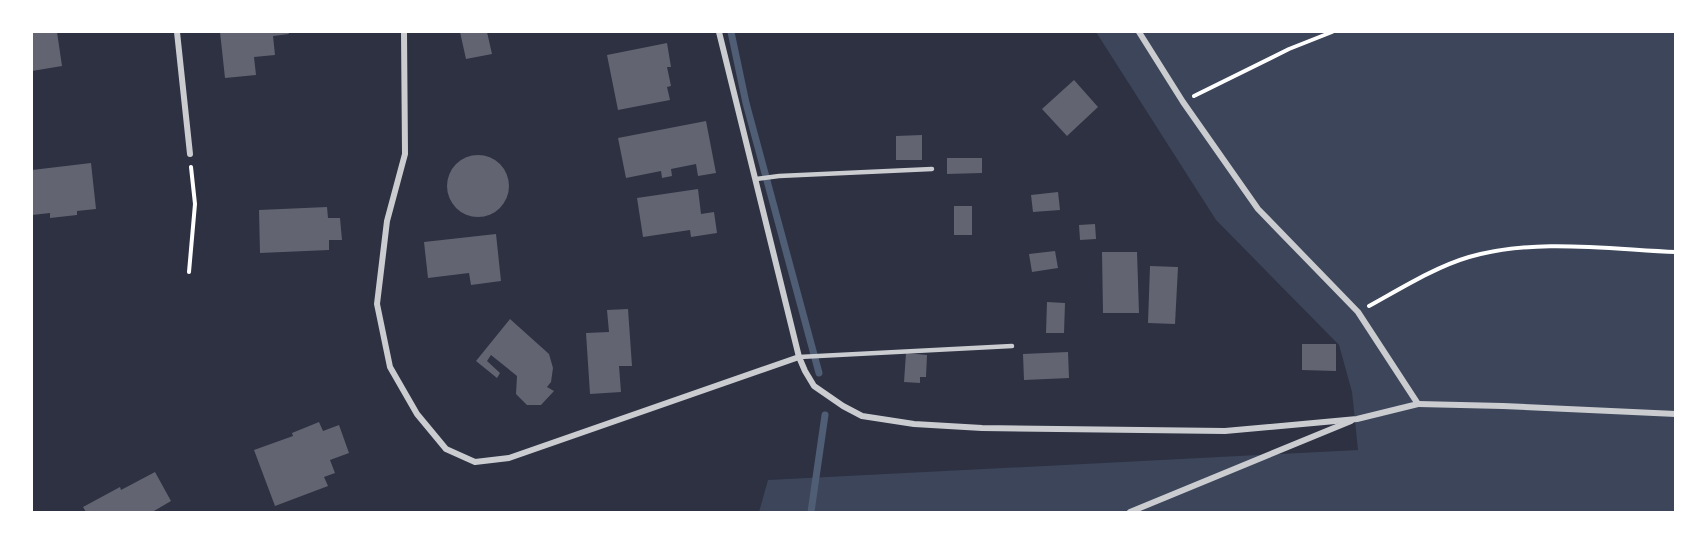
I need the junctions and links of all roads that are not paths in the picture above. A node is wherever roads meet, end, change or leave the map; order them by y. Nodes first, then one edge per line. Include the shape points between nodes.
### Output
1 (177, 32) edge
2 (404, 32) edge
3 (719, 32) edge
4 (1139, 32) edge
5 (190, 154) road end
6 (932, 169) dead end
7 (756, 179) junction
8 (1012, 346) dead end
9 (799, 357) junction
10 (1418, 404) junction
11 (1676, 414) edge
12 (1357, 419) junction
13 (1130, 513) edge

1 - 5 street
2 - 9 street via 405,154 387,221 376,304 390,367 417,414 446,449 475,462 509,458
3 - 7 street
4 - 10 street via 1258,209 1358,312
6 - 7 lane
7 - 9 street
8 - 9 lane
9 - 12 street via 814,386 843,406 862,416 915,424 1226,431
10 - 11 street
10 - 12 street
12 - 13 street

